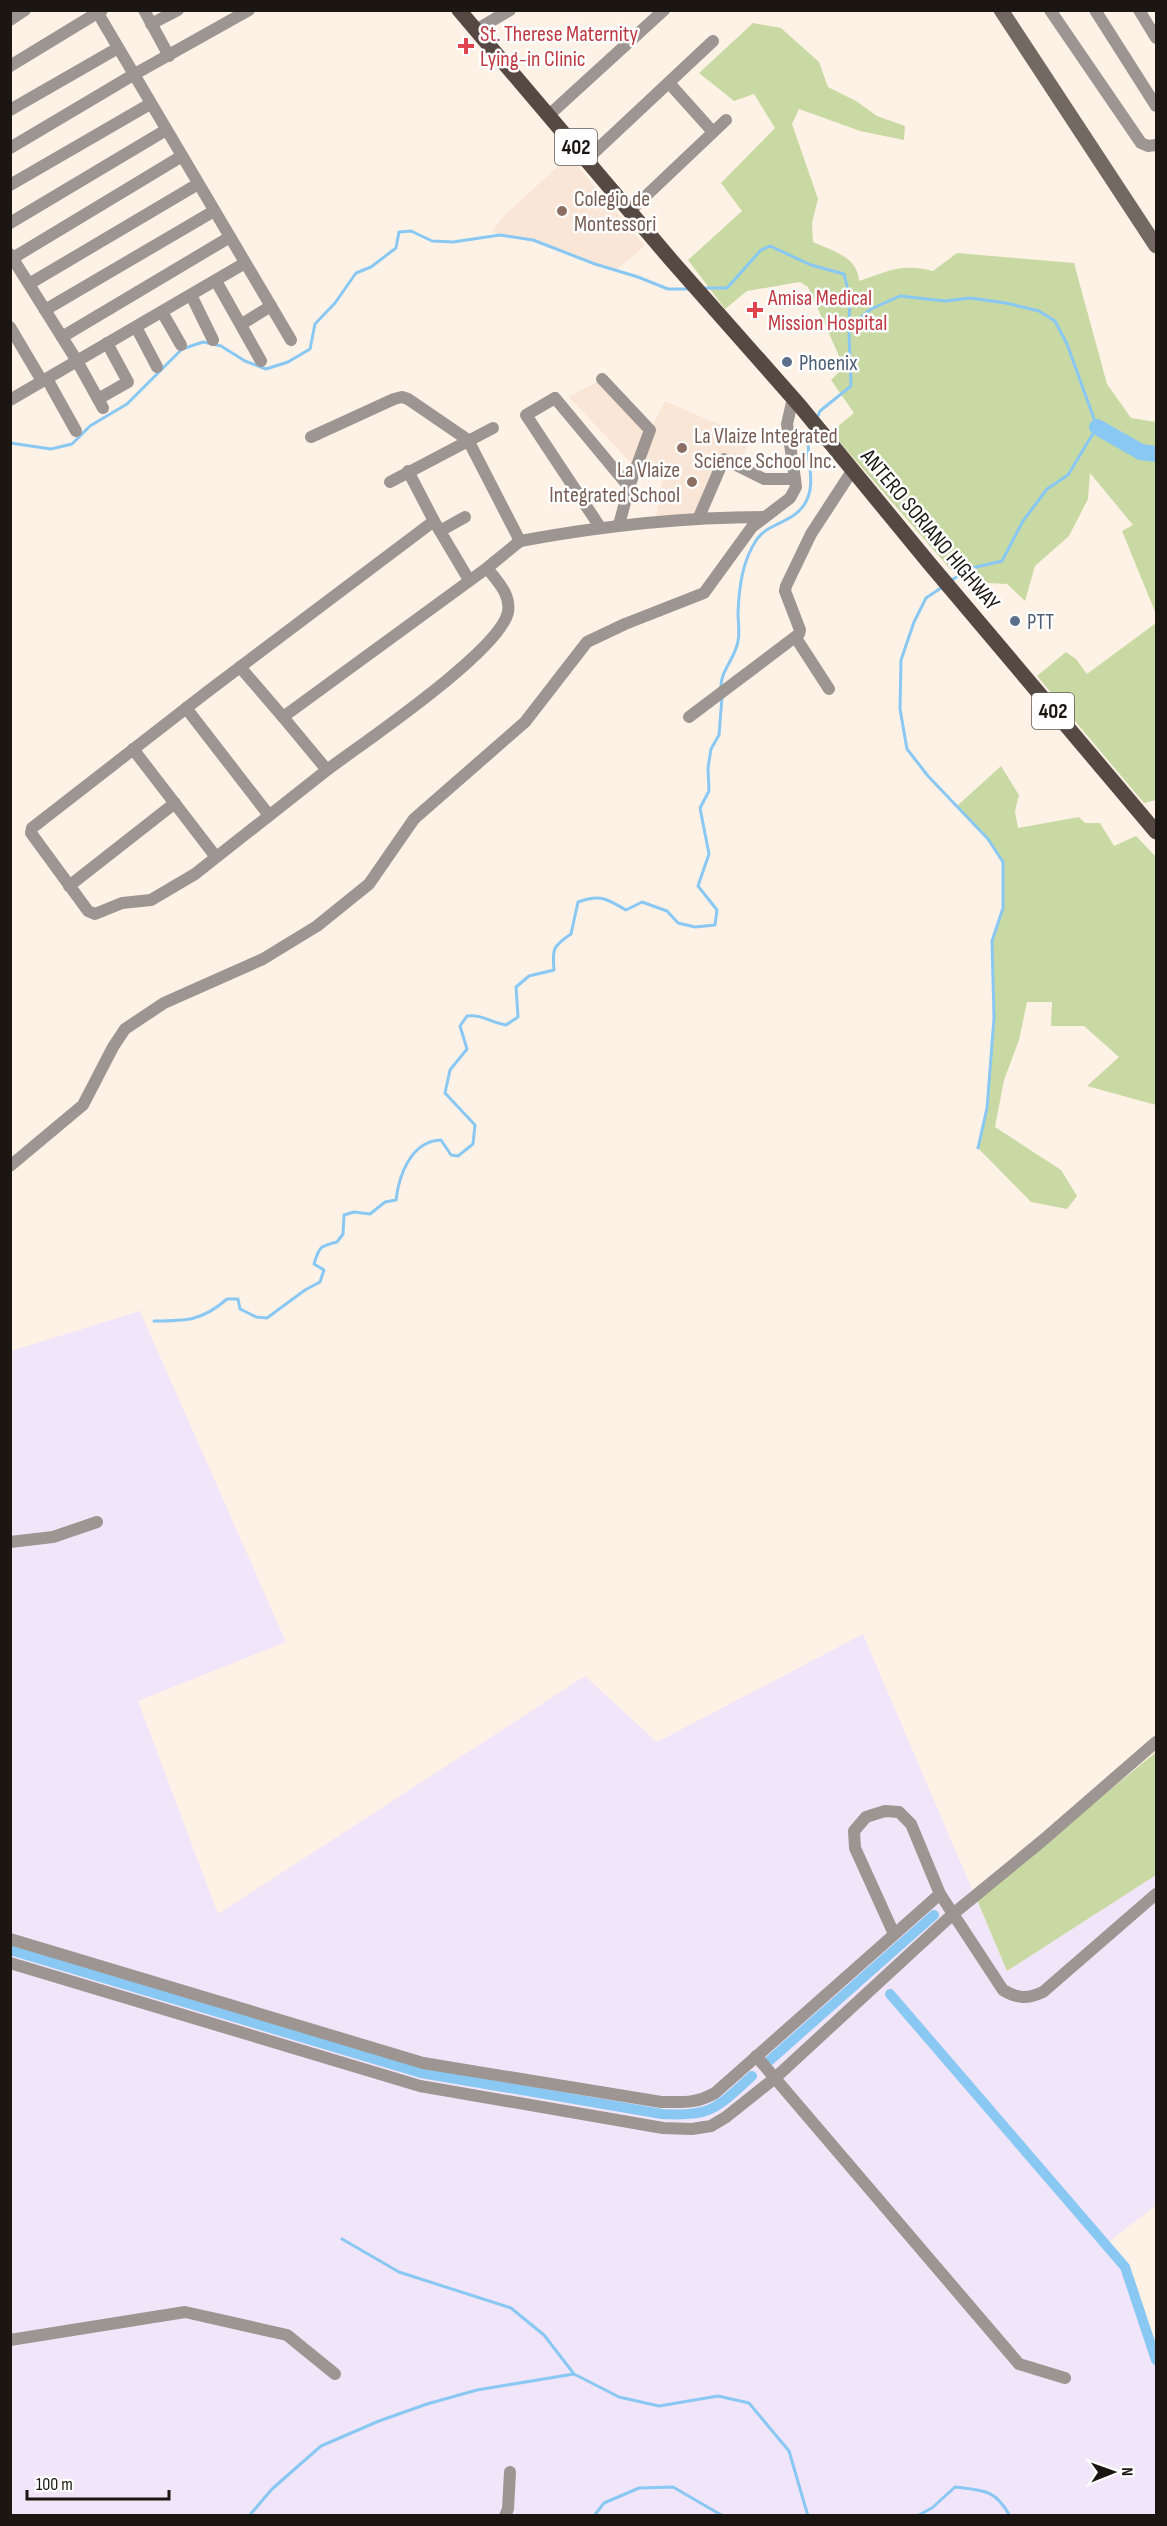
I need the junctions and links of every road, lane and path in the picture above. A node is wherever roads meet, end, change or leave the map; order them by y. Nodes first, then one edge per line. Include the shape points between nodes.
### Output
1 (25, 10) edge
2 (144, 10) edge
3 (178, 10) edge
4 (249, 10) edge
5 (459, 10) edge
6 (510, 10) edge
7 (664, 10) edge
8 (1001, 10) edge
9 (1050, 10) edge
10 (1095, 10) edge
11 (1139, 10) edge
12 (99, 11) edge
13 (11, 19) edge
14 (151, 24) junction
15 (476, 30) junction
16 (1155, 33) edge
17 (713, 41) dead end
18 (118, 48) junction
19 (169, 56) junction
20 (10, 66) edge
21 (133, 75) junction
22 (669, 83) junction
23 (150, 104) junction
24 (1156, 106) edge
25 (10, 110) edge
26 (549, 115) junction
27 (726, 120) dead end
28 (166, 130) junction
29 (713, 132) junction
30 (1156, 145) edge
31 (10, 148) edge
32 (182, 156) junction
33 (586, 160) junction
34 (198, 184) junction
35 (10, 185) edge
36 (214, 211) junction
37 (630, 211) junction
38 (10, 223) edge
39 (230, 237) junction
40 (1156, 246) edge
41 (12, 256) edge
42 (245, 263) junction
43 (216, 280) junction
44 (29, 284) junction
45 (191, 295) junction
46 (271, 306) junction
47 (45, 310) junction
48 (162, 312) junction
49 (242, 324) junction
50 (10, 327) edge
51 (136, 327) junction
52 (62, 337) junction
53 (213, 340) dead end
54 (291, 340) dead end
55 (107, 343) junction
56 (180, 345) dead end
57 (77, 361) junction
58 (261, 361) dead end
59 (157, 367) dead end
60 (45, 380) junction
61 (602, 380) dead end
62 (13, 395) edge
63 (793, 398) junction
64 (493, 428) dead end
65 (76, 431) dead end
66 (311, 437) dead end
67 (468, 440) junction
68 (408, 471) junction
69 (852, 471) junction
70 (795, 479) junction
71 (390, 482) dead end
72 (629, 487) junction
73 (465, 517) dead end
74 (699, 517) junction
75 (765, 517) junction
76 (619, 525) junction
77 (436, 526) junction
78 (600, 527) junction
79 (520, 541) junction
80 (487, 568) junction
81 (469, 580) junction
82 (796, 638) junction
83 (240, 667) junction
84 (829, 689) dead end
85 (186, 708) junction
86 (283, 717) junction
87 (689, 717) dead end
88 (133, 749) junction
89 (327, 770) junction
90 (175, 803) junction
91 (268, 814) junction
92 (1156, 832) edge
93 (216, 857) junction
94 (69, 886) junction
95 (10, 1166) edge
96 (97, 1522) dead end
97 (10, 1542) edge
98 (1156, 1742) edge
99 (940, 1894) junction
100 (1156, 1894) edge
101 (953, 1914) junction
102 (894, 1935) junction
103 (10, 1939) edge
104 (10, 1962) edge
105 (225, 2004) junction
106 (218, 2025) junction
107 (756, 2056) junction
108 (775, 2078) junction
109 (10, 2340) edge
110 (334, 2374) dead end
111 (1065, 2378) dead end
112 (510, 2472) dead end
113 (505, 2516) edge

1 - 13 street
2 - 14 street
3 - 14 street
4 - 19 street
5 - 15 main road, ANTERO SORIANO HIGHWAY / 402
6 - 15 street
7 - 26 street
8 - 40 street
9 - 30 street via 1141,143
10 - 24 street
11 - 16 street
12 - 18 street
12 - 20 street
14 - 19 street
15 - 26 main road, ANTERO SORIANO HIGHWAY / 402
17 - 22 street
18 - 21 street
18 - 25 street
19 - 21 street
21 - 23 street
21 - 31 street
22 - 29 street
22 - 33 street
23 - 28 street
23 - 35 street
26 - 33 main road, ANTERO SORIANO HIGHWAY / 402
27 - 29 street
28 - 32 street
28 - 38 street
29 - 37 street
32 - 34 street
32 - 41 street
33 - 37 main road, ANTERO SORIANO HIGHWAY / 402
34 - 36 street
34 - 44 street
36 - 39 street
36 - 47 street
37 - 63 main road, ANTERO SORIANO HIGHWAY / 402
39 - 42 street
39 - 52 street
41 - 44 street
42 - 43 street
42 - 46 street
43 - 45 street
43 - 49 street
44 - 47 street
45 - 48 street
45 - 53 street
46 - 49 street
46 - 54 street
47 - 52 street
48 - 51 street
48 - 56 street
49 - 58 street
50 - 60 street
51 - 55 street
51 - 59 street
52 - 57 street
55 - 57 street
55 - 57 street via 128,382 100,404
57 - 60 street
60 - 62 street
60 - 65 street
61 - 72 street via 650,430
63 - 69 main road, ANTERO SORIANO HIGHWAY / 402
63 - 70 street via 787,424
64 - 67 street
66 - 67 street via 402,397
67 - 68 street
67 - 79 street
68 - 71 street
68 - 77 street
69 - 82 street via 811,534 786,586 800,630
69 - 92 main road, ANTERO SORIANO HIGHWAY / 402
70 - 74 street via 764,479 724,459
70 - 75 street via 796,487 790,498
72 - 76 street
72 - 78 street via 555,398 526,414
73 - 77 street
74 - 75 street
74 - 76 street
75 - 95 street via 752,527 704,593 587,642 525,722 414,819 369,884 317,926 264,959 164,1003 125,1029 83,1105
76 - 78 street
77 - 81 street
77 - 83 street
78 - 79 street
79 - 80 street
80 - 81 street
80 - 89 street via 509,603 501,628 452,677
81 - 86 street
82 - 84 street
82 - 87 street
83 - 85 street
83 - 86 street
85 - 88 street
85 - 91 street
86 - 89 street
88 - 90 street
88 - 94 street via 32,828 31,833
89 - 91 street
90 - 93 street
90 - 94 street
91 - 93 street
93 - 94 street via 151,900 122,903 95,915
96 - 97 street via 53,1537
98 - 101 street
99 - 101 street
99 - 102 street
99 - 102 street via 911,1824 899,1812 885,1811 866,1817 854,1831 855,1848
100 - 101 street via 1043,1992 1028,1999 1003,1990
101 - 108 street
102 - 107 street
103 - 105 street
104 - 106 street
105 - 106 street
105 - 107 street via 423,2063 661,2102 701,2101
106 - 108 street via 420,2086 663,2128 711,2126
107 - 108 street
108 - 111 street via 1019,2364
109 - 110 street via 185,2312 287,2335
112 - 113 street

